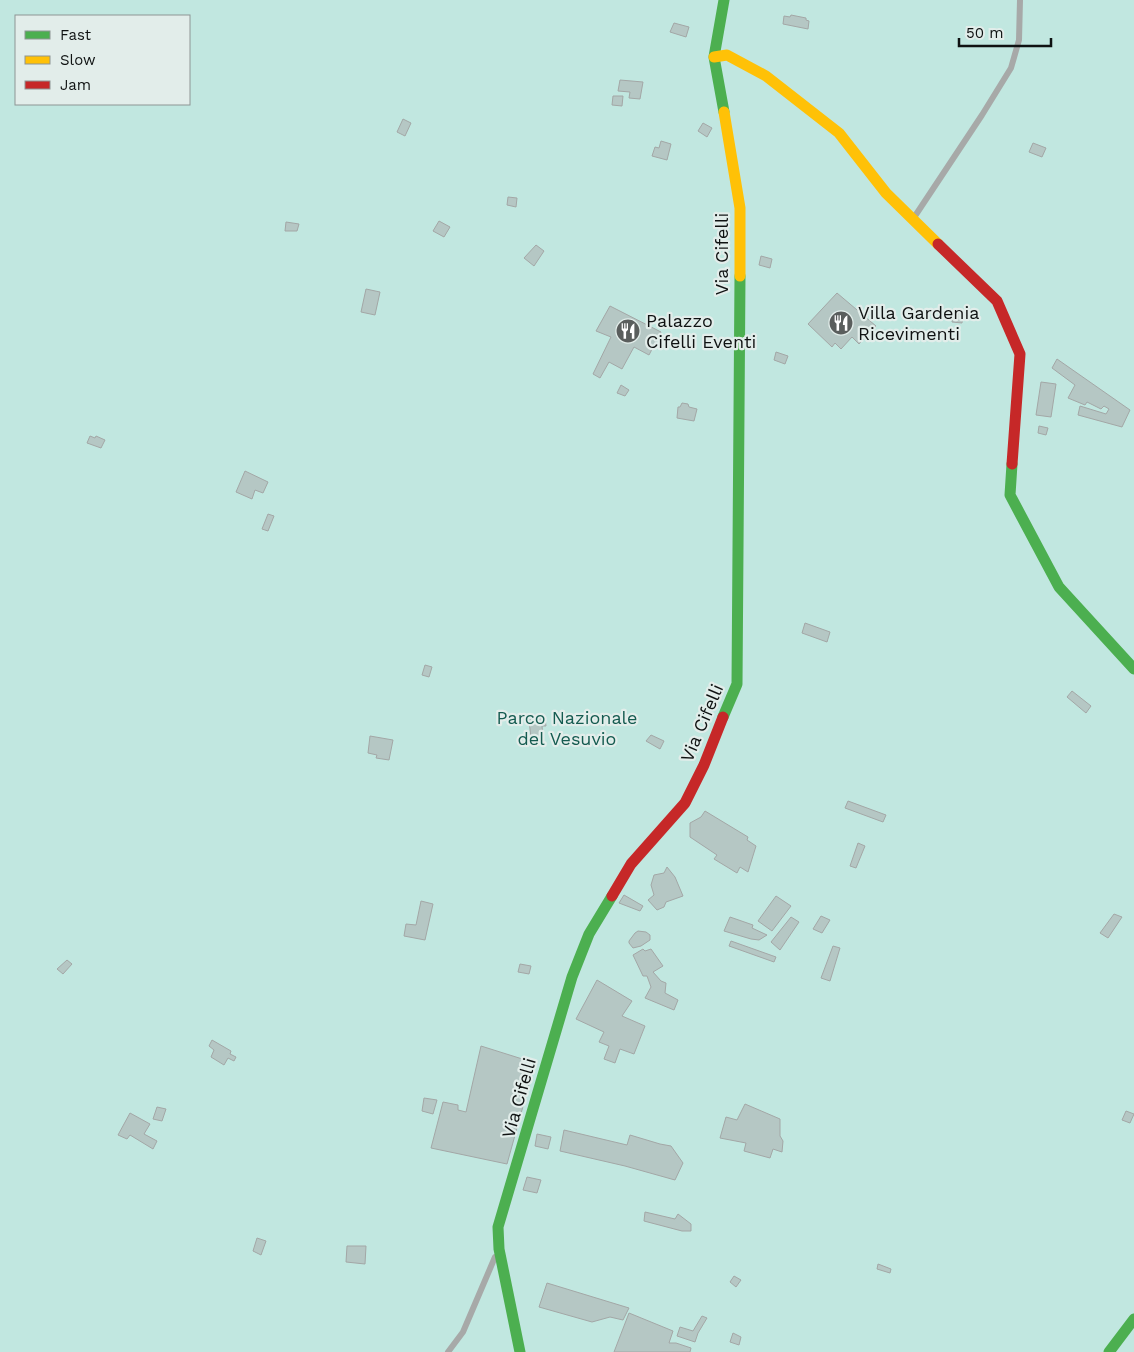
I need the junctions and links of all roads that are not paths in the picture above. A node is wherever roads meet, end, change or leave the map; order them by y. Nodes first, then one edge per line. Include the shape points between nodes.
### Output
1 (724, 0) edge
2 (1020, 0) edge
3 (714, 57) junction
4 (912, 220) junction
5 (1134, 670) edge
6 (499, 1248) junction
7 (1134, 1320) edge
8 (448, 1352) edge
9 (520, 1352) edge
10 (1108, 1352) edge

1 - 3 street, Via Cifelli
2 - 4 lane via 1019,40 1011,68
3 - 4 street via 727,55 766,76 839,133 886,193
3 - 6 street, Via Cifelli via 740,208 737,684 685,803 631,864 589,934 572,977 498,1227
4 - 5 street via 997,301 1020,354 1010,495 1059,587
6 - 8 lane via 463,1332
6 - 9 street, Via Cifelli
7 - 10 street

